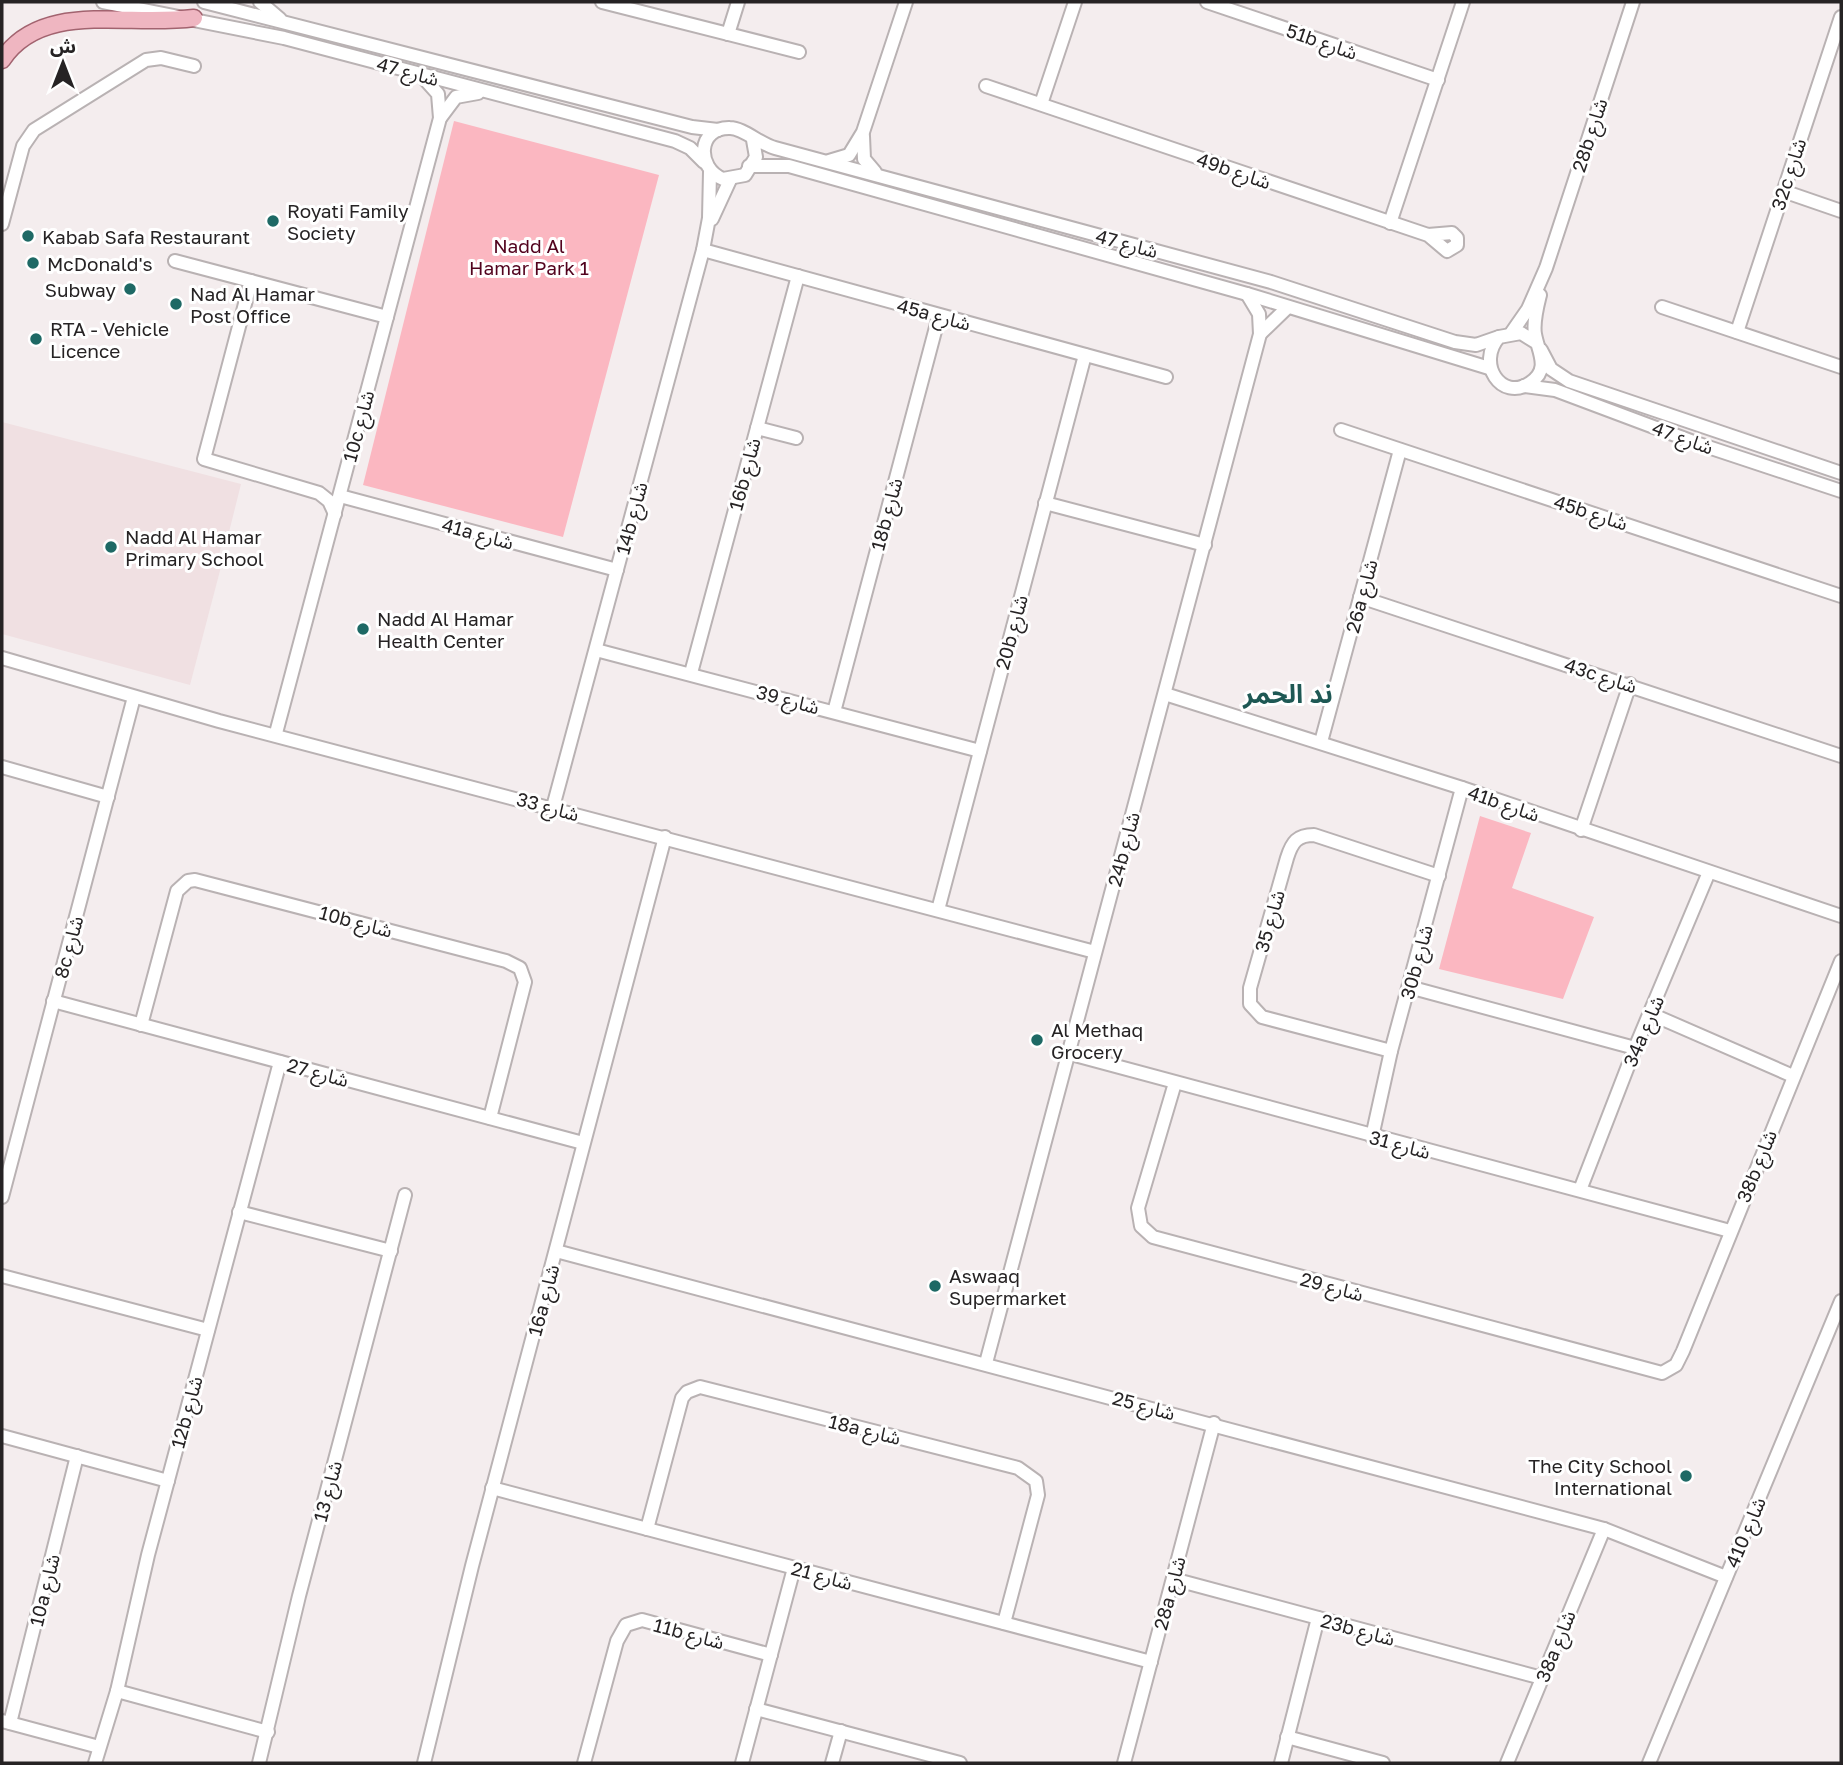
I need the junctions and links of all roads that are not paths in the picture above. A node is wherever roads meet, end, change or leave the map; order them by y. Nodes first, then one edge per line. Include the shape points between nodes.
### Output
1 (103, 2) edge
2 (204, 2) edge
3 (260, 2) edge
4 (602, 2) edge
5 (738, 2) edge
6 (906, 2) edge
7 (1075, 2) edge
8 (1207, 2) edge
9 (1463, 2) edge
10 (1633, 2) edge
11 (1841, 17) edge
12 (194, 18) junction
13 (280, 19) junction
14 (727, 34) junction
15 (799, 52) dead end
16 (1836, 53) edge
17 (2, 61) edge
18 (194, 66) dead end
19 (421, 75) junction
20 (1438, 80) junction
21 (986, 86) dead end
22 (486, 93) junction
23 (1041, 104) junction
24 (440, 118) junction
25 (719, 130) junction
26 (863, 132) junction
27 (753, 140) junction
28 (827, 161) junction
29 (748, 166) junction
30 (707, 167) junction
31 (881, 176) junction
32 (730, 180) junction
33 (1783, 191) junction
34 (1841, 211) edge
35 (1390, 223) junction
36 (2, 224) edge
37 (708, 229) junction
38 (1428, 235) dead end
39 (703, 250) junction
40 (175, 261) dead end
41 (1546, 268) junction
42 (798, 276) junction
43 (251, 281) junction
44 (1247, 294) junction
45 (1289, 307) junction
46 (1662, 307) dead end
47 (939, 316) junction
48 (387, 317) junction
49 (1512, 332) junction
50 (1737, 332) junction
51 (1260, 334) junction
52 (1499, 337) junction
53 (1539, 346) junction
54 (1085, 355) junction
55 (1841, 367) edge
56 (1489, 368) junction
57 (1166, 377) dead end
58 (1524, 386) junction
59 (757, 428) junction
60 (1341, 430) dead end
61 (796, 438) dead end
62 (1400, 450) junction
63 (347, 471) junction
64 (1841, 473) edge
65 (301, 485) junction
66 (1841, 491) edge
67 (340, 496) junction
68 (1045, 503) junction
69 (335, 514) junction
70 (1205, 545) junction
71 (617, 570) junction
72 (1841, 596) edge
73 (1360, 597) junction
74 (596, 650) junction
75 (2, 658) edge
76 (691, 673) junction
77 (1630, 684) junction
78 (1165, 694) junction
79 (134, 697) junction
80 (834, 712) junction
81 (276, 733) junction
82 (1321, 742) junction
83 (980, 751) junction
84 (1841, 756) edge
85 (2, 767) edge
86 (1462, 788) junction
87 (108, 796) junction
88 (553, 807) junction
89 (1581, 830) junction
90 (665, 838) junction
91 (1709, 872) junction
92 (1439, 876) junction
93 (938, 910) junction
94 (1841, 916) edge
95 (1096, 952) junction
96 (1841, 961) edge
97 (1409, 987) junction
98 (53, 1002) junction
99 (1651, 1014) junction
100 (141, 1025) junction
101 (1635, 1048) junction
102 (1391, 1051) junction
103 (1070, 1054) junction
104 (280, 1062) junction
105 (1793, 1076) junction
106 (1175, 1083) junction
107 (489, 1118) junction
108 (1372, 1137) junction
109 (583, 1143) junction
110 (1580, 1190) junction
111 (405, 1195) dead end
112 (2, 1197) edge
113 (239, 1212) junction
114 (1730, 1231) junction
115 (391, 1251) junction
116 (556, 1251) junction
117 (2, 1276) edge
118 (1841, 1301) edge
119 (208, 1330) junction
120 (986, 1363) junction
121 (1670, 1370) joint
122 (1214, 1423) junction
123 (2, 1436) edge
124 (77, 1456) junction
125 (168, 1481) junction
126 (492, 1488) junction
127 (647, 1529) junction
128 (1604, 1529) junction
129 (794, 1568) junction
130 (1726, 1577) junction
131 (1173, 1579) junction
132 (1318, 1618) junction
133 (1004, 1623) junction
134 (771, 1655) junction
135 (1151, 1661) junction
136 (1542, 1678) junction
137 (117, 1691) junction
138 (756, 1709) junction
139 (6, 1722) edge
140 (841, 1731) junction
141 (268, 1732) junction
142 (1287, 1737) junction
143 (99, 1747) junction
144 (95, 1763) edge
145 (259, 1763) edge
146 (424, 1763) edge
147 (584, 1763) edge
148 (742, 1763) edge
149 (832, 1763) edge
150 (960, 1763) edge
151 (1124, 1763) edge
152 (1280, 1763) edge
153 (1383, 1763) edge
154 (1507, 1763) edge
155 (1648, 1763) edge

1 - 12 street, شارع 47
2 - 13 street, شارع 47
3 - 13 street
4 - 14 street
5 - 14 street
6 - 26 street
7 - 23 street
8 - 20 street, 51b شارع
9 - 20 street
10 - 41 street, 28b شارع
11 - 16 street, 32c شارع
12 - 17 main road via 62,11 32,24
12 - 19 street, شارع 47
13 - 25 street, شارع 47 via 692,127
14 - 15 street
16 - 33 street, 32c شارع
18 - 36 street via 161,58 138,63 34,130 23,146
19 - 22 street, شارع 47
19 - 24 street via 438,94
20 - 35 street
21 - 23 street, 49b شارع
22 - 24 street via 456,97
22 - 30 street, شارع 47 via 675,141 690,148
23 - 35 street, 49b شارع
24 - 48 street, 10c شارع
25 - 27 street via 738,129
25 - 30 street via 707,140 703,155
26 - 28 street via 849,155
26 - 31 street via 864,159
27 - 28 street, شارع 47
27 - 29 street via 754,164
28 - 31 street, شارع 47
29 - 32 street via 745,175
29 - 44 street, شارع 47 via 789,166
30 - 32 street
30 - 37 street, 14b شارع
31 - 52 street, شارع 47 via 1271,282 1455,342 1476,345
32 - 37 street, 14b شارع
33 - 34 street
33 - 50 street, 32c شارع
35 - 38 street, 49b شارع
37 - 39 street, 14b شارع
39 - 42 street, 45a شارع
39 - 71 street, 14b شارع
40 - 43 street
41 - 49 street, 28b شارع
41 - 53 street, 28b شارع via 1536,317
42 - 47 street, 45a شارع
42 - 59 street, 16b شارع
43 - 48 street
43 - 65 street via 204,459
44 - 45 street, شارع 47
44 - 51 street, 24b شارع via 1259,314
45 - 51 street
45 - 56 street, شارع 47
46 - 50 street
47 - 54 street, 45a شارع
47 - 80 street, 18b شارع
48 - 63 street, 10c شارع
49 - 52 street
49 - 53 street via 1530,336
50 - 55 street
51 - 70 street, 24b شارع
52 - 56 street via 1489,353
53 - 58 street via 1542,368
53 - 64 street, شارع 47 via 1551,369 1569,381
54 - 57 street, 45a شارع
54 - 68 street, 20b شارع
56 - 58 street via 1501,383
58 - 66 street, شارع 47 via 1555,390
59 - 61 street
59 - 76 street, 16b شارع
60 - 62 street, 45b شارع
62 - 72 street, 45b شارع
62 - 73 street, 26a شارع
63 - 65 street via 330,486
63 - 67 street, 10c شارع
65 - 69 street via 325,496
67 - 69 street, 10c شارع
67 - 71 street, 41a شارع
68 - 70 street
68 - 83 street, 20b شارع
69 - 81 street, 10c شارع
70 - 78 street, 24b شارع
71 - 74 street, 14b شارع
73 - 77 street, 43c شارع
73 - 82 street, 26a شارع
74 - 76 street, شارع 39
74 - 88 street, 14b شارع
75 - 79 street, شارع 33
76 - 80 street, شارع 39
77 - 84 street, 43c شارع
77 - 89 street
78 - 82 street, 41b شارع
78 - 95 street, 24b شارع
79 - 81 street, شارع 33
79 - 87 street, 8c شارع
80 - 83 street, شارع 39
81 - 88 street, شارع 33
82 - 86 street, 41b شارع
83 - 93 street, 20b شارع
85 - 87 street
86 - 89 street, 41b شارع
86 - 92 street, 30b شارع
87 - 98 street, 8c شارع
88 - 90 street, شارع 33
89 - 91 street, 41b شارع
90 - 93 street, شارع 33
90 - 109 street, 16a شارع
91 - 94 street, 41b شارع
91 - 99 street, 34a شارع
92 - 97 street, 30b شارع
92 - 102 street, شارع 35 via 1314,835 1295,840 1252,980 1250,1004 1262,1017
93 - 95 street, شارع 33
95 - 103 street, 24b شارع
96 - 105 street, 38b شارع
97 - 101 street
97 - 102 street, 30b شارع
98 - 100 street, شارع 27
98 - 112 street, 8c شارع
99 - 101 street, 34a شارع
99 - 105 street
100 - 104 street, شارع 27
100 - 107 street, 10b شارع via 177,891 195,880 506,961 520,968 525,982
101 - 110 street, 34a شارع
102 - 108 street, 30b شارع
103 - 106 street, شارع 31
103 - 120 street, 24b شارع
104 - 107 street, شارع 27
104 - 113 street, 12b شارع
105 - 114 street, 38b شارع
106 - 108 street, شارع 31
106 - 121 street, شارع 29 via 1138,1208 1141,1226 1153,1237 1622,1365 1662,1373
107 - 109 street, شارع 27
108 - 110 street, شارع 31
109 - 116 street, 16a شارع
110 - 114 street, شارع 31
111 - 115 street, شارع 13
113 - 115 street
113 - 119 street, 12b شارع
114 - 121 street, 38b شارع via 1683,1351
115 - 141 street, شارع 13 via 299,1595
116 - 120 street, شارع 25
116 - 126 street, 16a شارع
117 - 119 street
118 - 130 street, شارع 410
119 - 125 street, 12b شارع
120 - 122 street, شارع 25
122 - 128 street, شارع 25
122 - 131 street, 28a شارع
123 - 124 street
124 - 125 street
124 - 139 street, 10a شارع
125 - 137 street, 12b شارع
126 - 127 street, شارع 21
126 - 146 street, 16a شارع
127 - 129 street, شارع 21
127 - 133 street, 18a شارع via 682,1398 693,1388 1018,1468 1036,1480 1038,1494
128 - 130 street, شارع 25
128 - 136 street, 38a شارع
129 - 133 street, شارع 21
129 - 134 street
130 - 155 street, شارع 410
131 - 132 street, 23b شارع
131 - 135 street, 28a شارع
132 - 136 street, 23b شارع
132 - 142 street
133 - 135 street, شارع 21
134 - 138 street
134 - 147 street, 11b شارع via 642,1620 626,1625 617,1640
135 - 151 street, 28a شارع
136 - 154 street, 38a شارع
137 - 141 street
137 - 143 street, 12b شارع
138 - 140 street
138 - 148 street
139 - 143 street
140 - 149 street
140 - 150 street
141 - 145 street, شارع 13
142 - 152 street
142 - 153 street
143 - 144 street, 12b شارع

